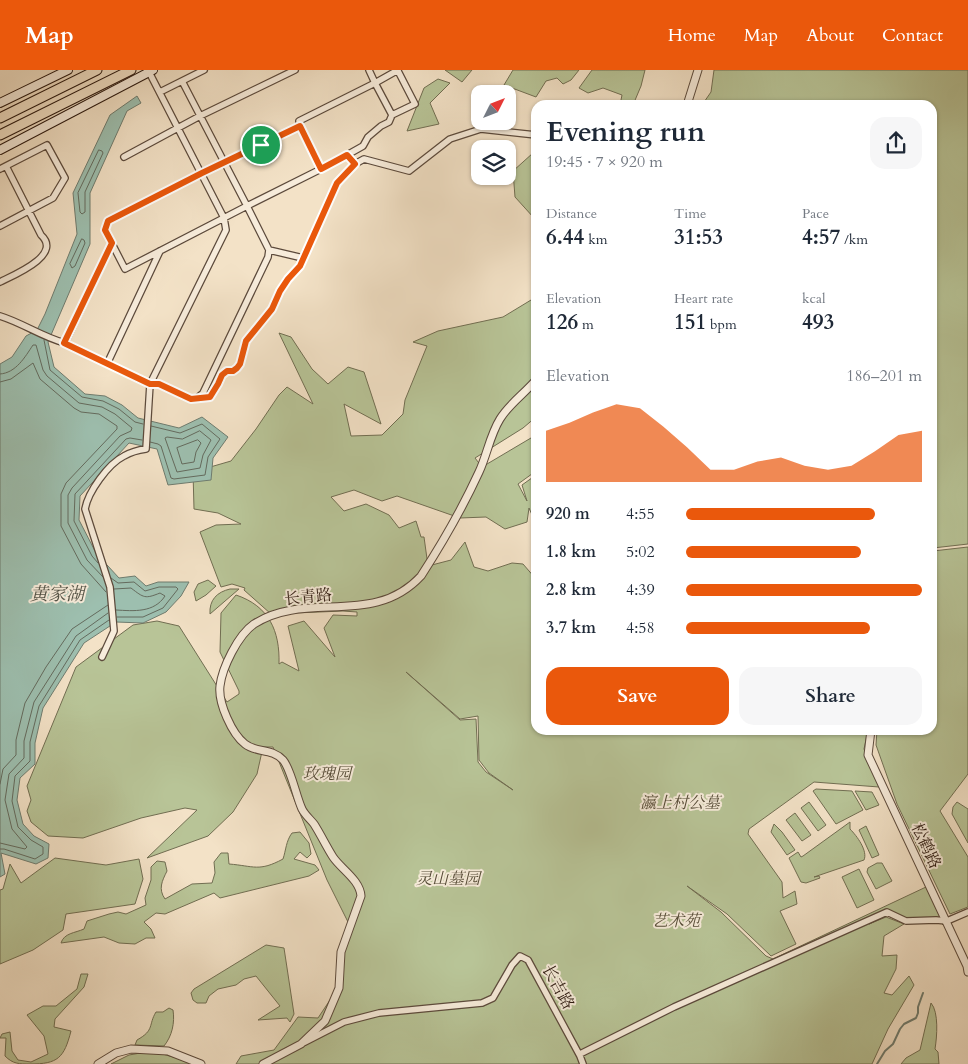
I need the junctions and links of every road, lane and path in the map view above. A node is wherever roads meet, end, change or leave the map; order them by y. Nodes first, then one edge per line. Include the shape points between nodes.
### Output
1 (68, 70) edge
2 (97, 70) edge
3 (130, 70) edge
4 (204, 70) edge
5 (295, 70) edge
6 (369, 70) edge
7 (698, 70) edge
8 (150, 71) edge
9 (398, 71) edge
10 (182, 81) junction
11 (375, 83) junction
12 (160, 92) junction
13 (689, 100) edge
14 (0, 103) edge
15 (392, 115) junction
16 (200, 116) junction
17 (0, 118) edge
18 (300, 126) junction
19 (179, 127) junction
20 (531, 134) edge
21 (0, 135) edge
22 (0, 150) edge
23 (347, 155) junction
24 (124, 157) dead end
25 (224, 162) junction
26 (355, 164) junction
27 (3, 168) edge
28 (321, 169) junction
29 (202, 173) junction
30 (247, 206) junction
31 (29, 211) junction
32 (224, 218) junction
33 (0, 226) edge
34 (112, 243) junction
35 (269, 250) junction
36 (160, 251) junction
37 (302, 258) junction
38 (0, 282) edge
39 (0, 316) edge
40 (64, 343) junction
41 (107, 364) junction
42 (150, 384) junction
43 (531, 385) edge
44 (197, 398) junction
45 (102, 657) dead end
46 (870, 735) edge
47 (968, 912) edge
48 (947, 921) junction
49 (968, 972) edge
50 (301, 1044) junction
51 (580, 1054) junction
52 (98, 1064) edge
53 (201, 1064) edge
54 (263, 1064) edge
55 (583, 1064) edge

1 - 14 main road
2 - 17 main road
3 - 21 main road
4 - 10 street
5 - 16 street
6 - 11 street
7 - 13 street
8 - 12 street
8 - 22 main road
9 - 11 street
9 - 15 street via 415,104
10 - 12 street
10 - 16 street
11 - 15 street
11 - 18 street via 300,121
12 - 19 street
15 - 23 street via 389,122 368,137 362,146
16 - 19 street
16 - 25 street
18 - 25 street
18 - 28 street
19 - 24 street
19 - 29 street
20 - 26 street via 481,129 450,139 410,171 364,159
23 - 26 street
23 - 28 street
25 - 29 street
25 - 30 street
26 - 37 street via 337,183
27 - 31 street
27 - 31 street via 47,145 65,178 52,198
28 - 30 street
29 - 32 street
29 - 34 street via 108,221 105,230
30 - 32 street
30 - 35 street
31 - 33 street
31 - 38 street via 46,241 46,247 38,262
32 - 36 street
32 - 42 street via 226,230
34 - 36 street via 126,269
34 - 40 street
35 - 37 street
35 - 44 street via 203,393
36 - 41 street
37 - 44 street via 272,309 246,341 237,368 222,375 210,397
39 - 40 street
40 - 41 street
41 - 42 street
42 - 44 street via 159,384 191,399
42 - 45 street via 146,449 123,456 114,463 93,488 84,509 110,587 114,631
43 - 50 street, 长青路 via 500,419 462,508 421,576 412,585 372,604 292,610 265,619 253,625 235,647 226,668 220,688 232,729 247,746 273,752 283,760 303,810 333,857 361,890 341,952 339,988 325,1021
46 - 48 street, 松鹤路 via 868,755
47 - 48 street
48 - 49 street, 松鹤路
48 - 51 street via 906,921 888,912 674,1007
50 - 51 street, 长吉路 via 344,1022 379,1013 482,1003 493,998 520,956 528,960
50 - 54 street
51 - 55 street, 长吉路
52 - 53 street via 131,1049 168,1051

